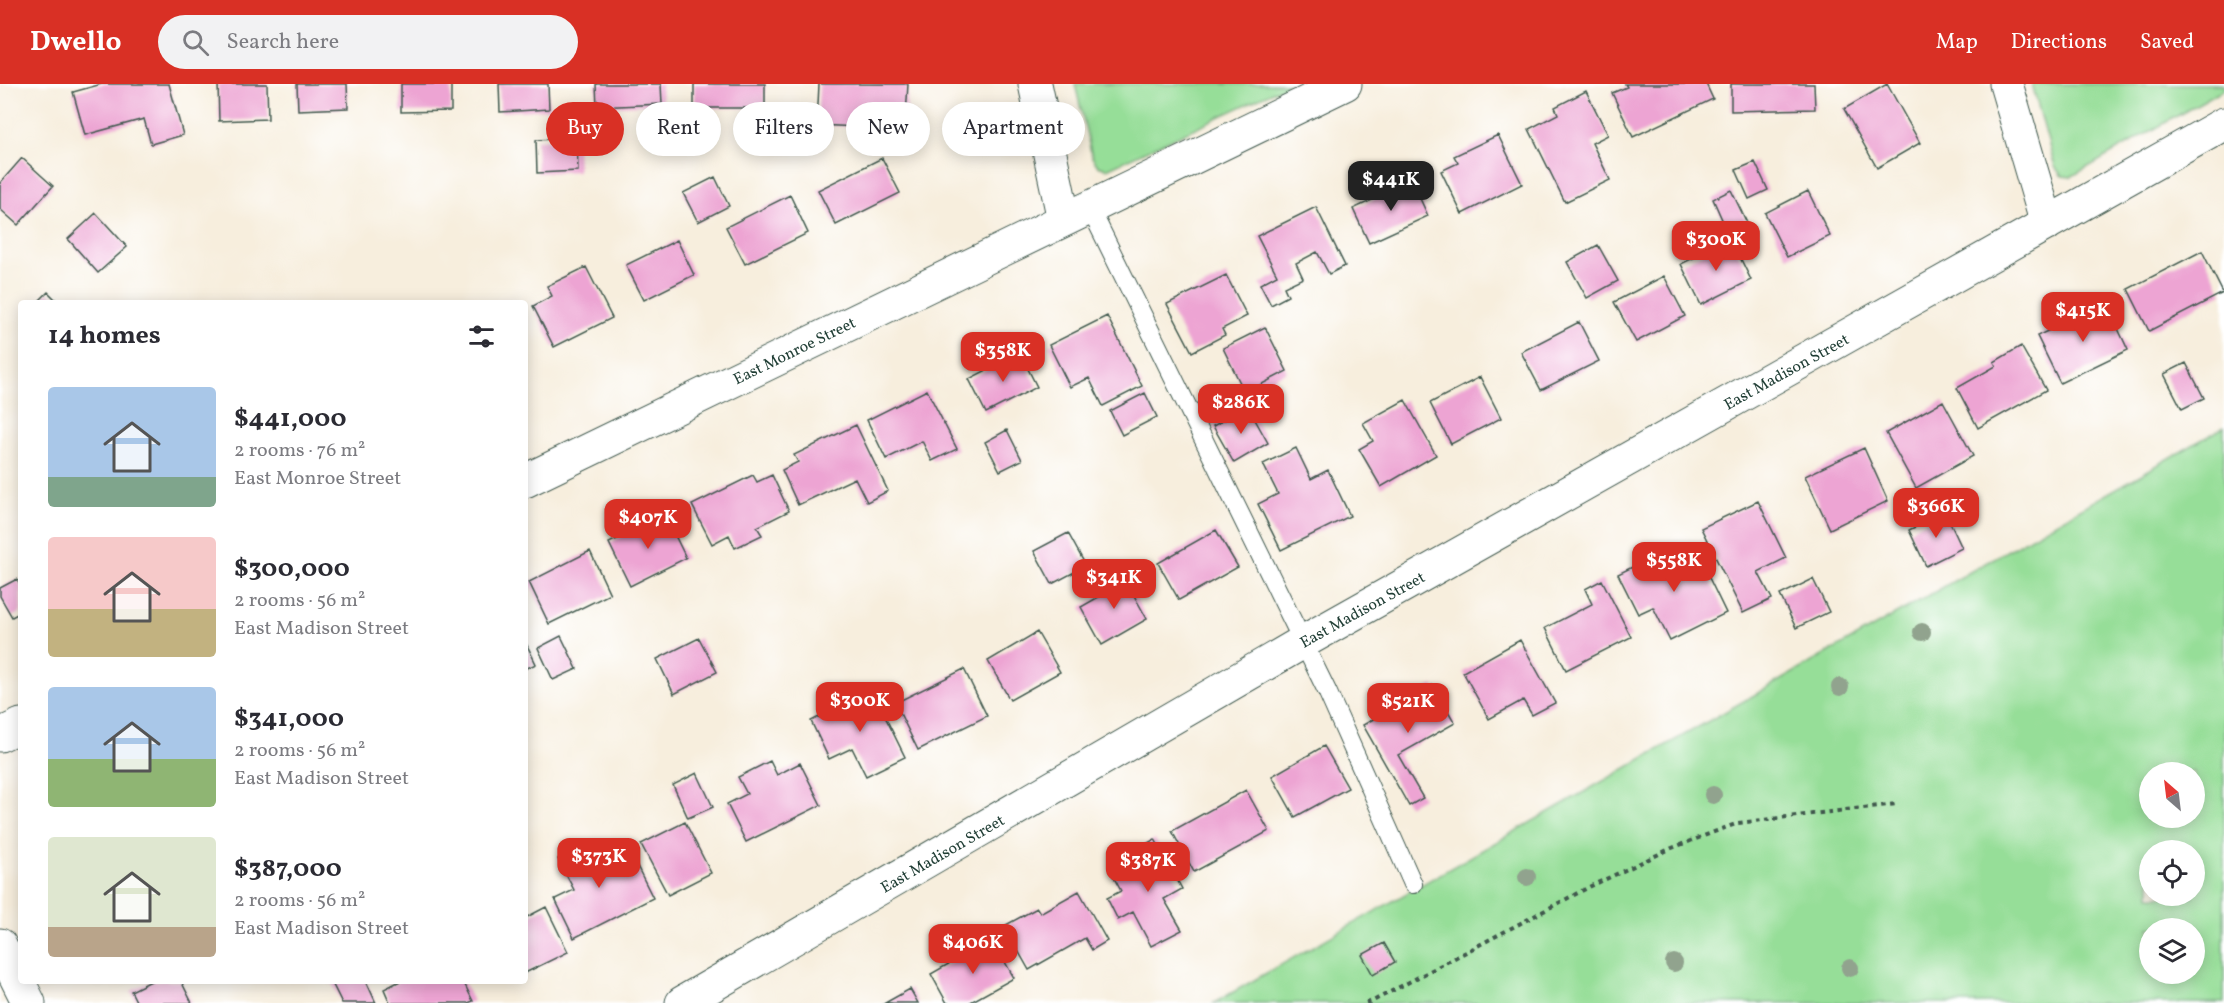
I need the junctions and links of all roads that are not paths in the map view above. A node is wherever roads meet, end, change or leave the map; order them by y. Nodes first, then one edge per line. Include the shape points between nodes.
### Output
1 (1035, 84) edge
2 (1345, 84) edge
3 (2006, 84) edge
4 (2224, 124) edge
5 (1077, 214) junction
6 (2047, 224) junction
7 (528, 480) edge
8 (1303, 642) junction
9 (18, 726) edge
10 (0, 735) edge
11 (1413, 884) dead end
12 (0, 945) edge
13 (18, 981) edge
14 (20, 984) edge
15 (29, 1003) edge
16 (682, 1003) edge

1 - 5 street
2 - 5 street, East Monroe Street
3 - 6 street
4 - 6 street, East Madison Street
5 - 7 street, East Monroe Street
5 - 8 lane
6 - 8 street, East Madison Street
8 - 11 lane
8 - 16 street, East Madison Street
9 - 10 street
12 - 13 street
14 - 15 street

